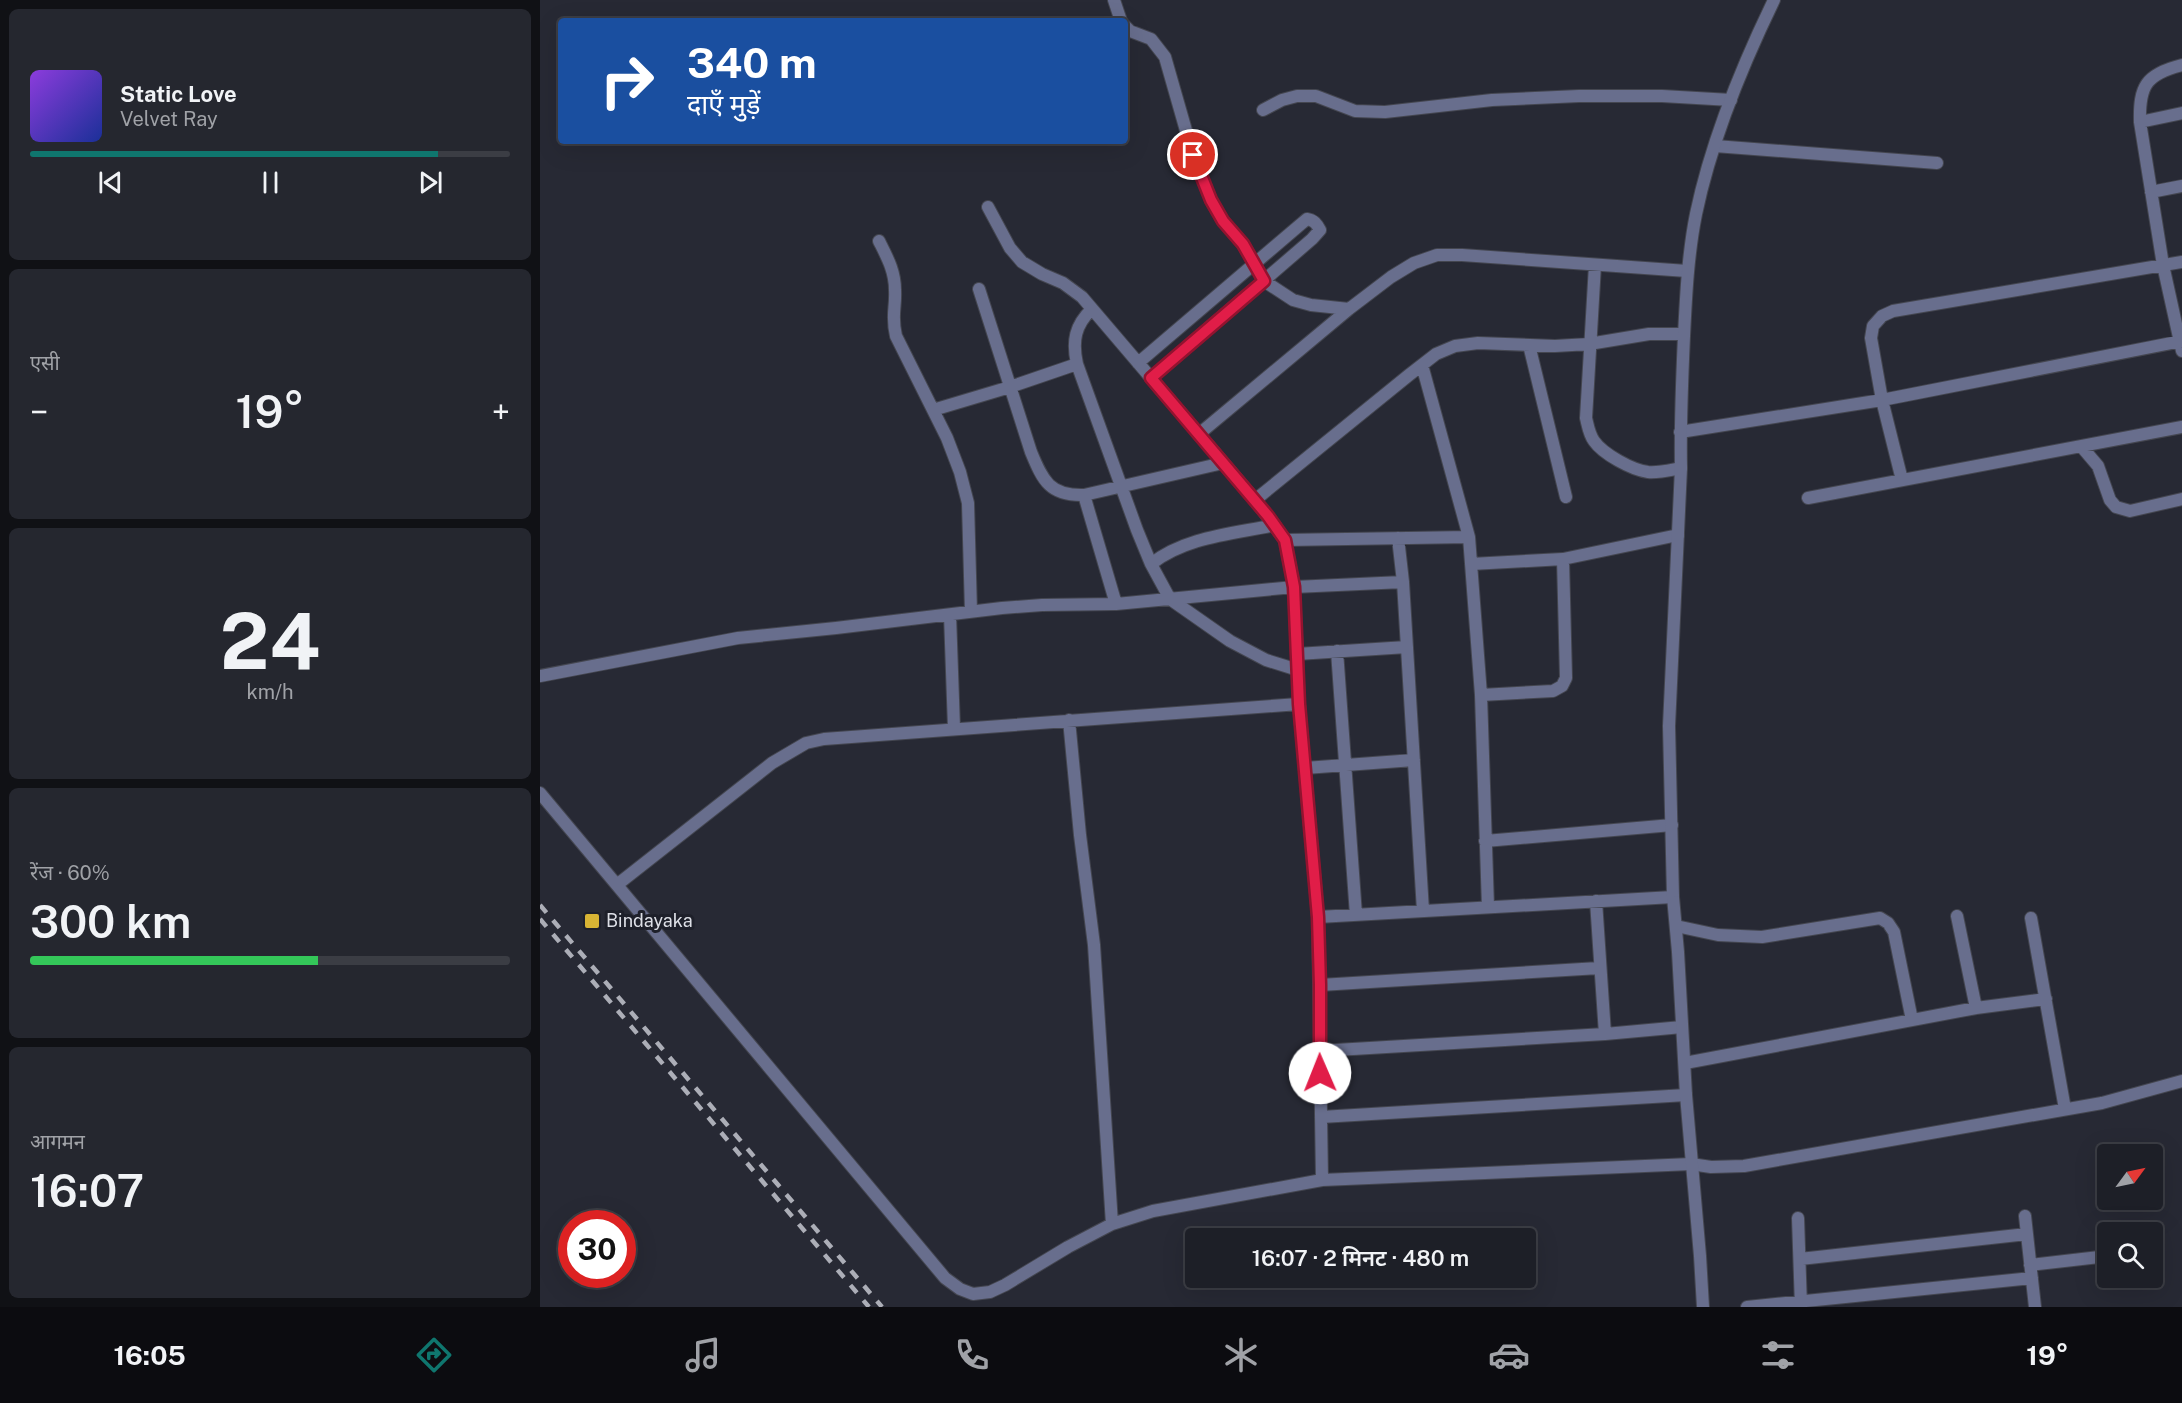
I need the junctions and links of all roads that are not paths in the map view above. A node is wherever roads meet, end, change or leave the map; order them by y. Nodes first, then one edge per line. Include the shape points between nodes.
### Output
1 (1114, 0) edge
2 (1774, 0) edge
3 (1120, 18) edge
4 (1128, 29) edge
5 (2182, 65) edge
6 (1731, 100) junction
7 (1263, 110) dead end
8 (2182, 113) edge
9 (2140, 122) junction
10 (1716, 146) junction
11 (1937, 163) dead end
12 (2182, 186) edge
13 (2151, 192) junction
14 (988, 207) dead end
15 (879, 241) dead end
16 (2182, 262) edge
17 (1255, 263) junction
18 (1595, 265) junction
19 (2163, 265) junction
20 (1687, 271) junction
21 (1264, 281) junction
22 (979, 289) dead end
23 (1092, 309) junction
24 (1349, 309) junction
25 (1684, 334) junction
26 (1589, 344) junction
27 (2181, 344) edge
28 (1529, 345) junction
29 (1138, 363) junction
30 (1077, 364) junction
31 (1422, 365) junction
32 (1151, 378) junction
33 (1010, 387) junction
34 (1882, 400) junction
35 (933, 410) junction
36 (2182, 426) edge
37 (1680, 432) junction
38 (1199, 434) junction
39 (2081, 446) junction
40 (1223, 462) junction
41 (1681, 468) junction
42 (1902, 480) junction
43 (1122, 487) junction
44 (1084, 495) junction
45 (1566, 497) dead end
46 (1808, 498) dead end
47 (2182, 499) edge
48 (1255, 500) junction
49 (1275, 525) junction
50 (1678, 535) junction
51 (1469, 537) junction
52 (1398, 538) junction
53 (1285, 540) junction
54 (1563, 559) junction
55 (1151, 564) junction
56 (1471, 564) junction
57 (1403, 582) junction
58 (1294, 587) junction
59 (1170, 599) junction
60 (1116, 604) junction
61 (970, 612) junction
62 (950, 615) junction
63 (1407, 647) junction
64 (1337, 651) junction
65 (1297, 654) junction
66 (1298, 670) junction
67 (540, 676) edge
68 (1481, 695) junction
69 (1299, 704) junction
70 (1069, 720) junction
71 (954, 728) junction
72 (1414, 760) junction
73 (1346, 766) junction
74 (1305, 768) junction
75 (540, 793) edge
76 (1671, 825) junction
77 (1485, 841) junction
78 (618, 884) junction
79 (1673, 897) junction
80 (1596, 901) junction
81 (1488, 907) junction
82 (1423, 911) junction
83 (1356, 915) junction
84 (1957, 916) dead end
85 (1318, 917) junction
86 (2031, 918) dead end
87 (1676, 926) junction
88 (1599, 968) junction
89 (1320, 985) junction
90 (2046, 999) junction
91 (1976, 1008) junction
92 (1912, 1020) junction
93 (1682, 1028) junction
94 (1605, 1034) junction
95 (1319, 1050) junction
96 (1684, 1063) junction
97 (2182, 1081) edge
98 (1686, 1095) junction
99 (2065, 1109) junction
100 (1321, 1118) junction
101 (1691, 1164) junction
102 (1322, 1180) junction
103 (2025, 1216) dead end
104 (1798, 1218) dead end
105 (1112, 1224) junction
106 (2027, 1234) junction
107 (2097, 1258) edge
108 (1800, 1259) junction
109 (2031, 1271) junction
110 (1801, 1304) edge
111 (1703, 1307) edge
112 (1747, 1307) edge
113 (2035, 1307) edge

1 - 3 street
2 - 6 street
4 - 17 street via 1150,39 1165,57 1193,155 1211,200
5 - 9 street via 2153,77 2142,90
6 - 7 street via 1579,96 1492,100 1384,112 1355,111 1316,96 1297,96
6 - 10 street
8 - 9 street
9 - 13 street
10 - 11 street
10 - 20 street via 1697,212
12 - 13 street
13 - 19 street
14 - 23 street via 1022,262 1063,284
15 - 35 street via 894,278 892,320 896,336
16 - 19 street
17 - 21 street
17 - 21 street via 1307,219 1318,225 1318,234
17 - 29 street
18 - 20 street
18 - 24 street via 1437,255 1414,263
18 - 26 street
19 - 27 street
19 - 34 street via 1882,316 1873,326 1871,338
20 - 25 street
21 - 24 street via 1293,300
21 - 32 street
22 - 33 street
23 - 29 street
23 - 30 street via 1076,330
24 - 38 street
25 - 26 street via 1649,334
25 - 37 street
26 - 28 street
26 - 41 street via 1586,418 1594,441 1633,468 1659,472
27 - 34 street
28 - 31 street via 1455,346
28 - 45 street
29 - 32 street
30 - 33 street
30 - 43 street
31 - 48 street
31 - 51 street
32 - 38 street
33 - 35 street
33 - 44 street via 1041,476 1053,490 1068,496
34 - 37 street
34 - 42 street
35 - 61 street via 960,472 968,503
36 - 39 street
37 - 41 street
38 - 40 street
39 - 42 street
39 - 47 street via 2098,466 2116,507 2130,511
40 - 43 street
40 - 48 street
41 - 50 street
42 - 46 street
43 - 44 street
43 - 55 street
44 - 60 street
48 - 49 street
49 - 53 street
49 - 55 street via 1182,545
50 - 54 street
50 - 76 street via 1669,726
51 - 52 street
51 - 56 street
52 - 53 street
52 - 57 street
53 - 58 street
54 - 56 street
54 - 68 street via 1566,678 1562,686 1553,691
55 - 59 street
56 - 68 street
57 - 58 street
57 - 63 street
58 - 59 street
58 - 65 street
59 - 60 street
59 - 66 street via 1230,641 1266,660
60 - 61 street via 1042,605
61 - 62 street
62 - 67 street via 738,638
62 - 71 street
63 - 64 street
63 - 72 street
64 - 65 street
64 - 73 street
65 - 66 street
66 - 69 street
68 - 77 street
69 - 70 street
69 - 74 street
70 - 71 street
70 - 105 street via 1094,945
71 - 78 street via 825,739 798,747 772,763
72 - 73 street
72 - 82 street
73 - 74 street
73 - 83 street
74 - 85 street
75 - 78 street
76 - 77 street
76 - 79 street
77 - 81 street
78 - 105 street via 945,1278 960,1289 973,1294 990,1292
79 - 80 street
79 - 87 street
80 - 81 street
80 - 88 street
81 - 82 street
82 - 83 street
83 - 85 street
84 - 91 street
85 - 89 street
86 - 90 street
87 - 92 street via 1718,935 1762,937 1880,918 1894,932
87 - 93 street
88 - 89 street
88 - 94 street
89 - 95 street
90 - 91 street
90 - 99 street
91 - 92 street
92 - 96 street
93 - 94 street
93 - 96 street
94 - 95 street
95 - 100 street
96 - 98 street
97 - 99 street
98 - 100 street
98 - 101 street
99 - 101 street via 1744,1166
100 - 102 street
101 - 102 street
101 - 111 street
102 - 105 street via 1153,1211
103 - 106 street
104 - 108 street
106 - 108 street
106 - 109 street
107 - 109 street
108 - 110 street
109 - 110 street
109 - 113 street
110 - 112 street

